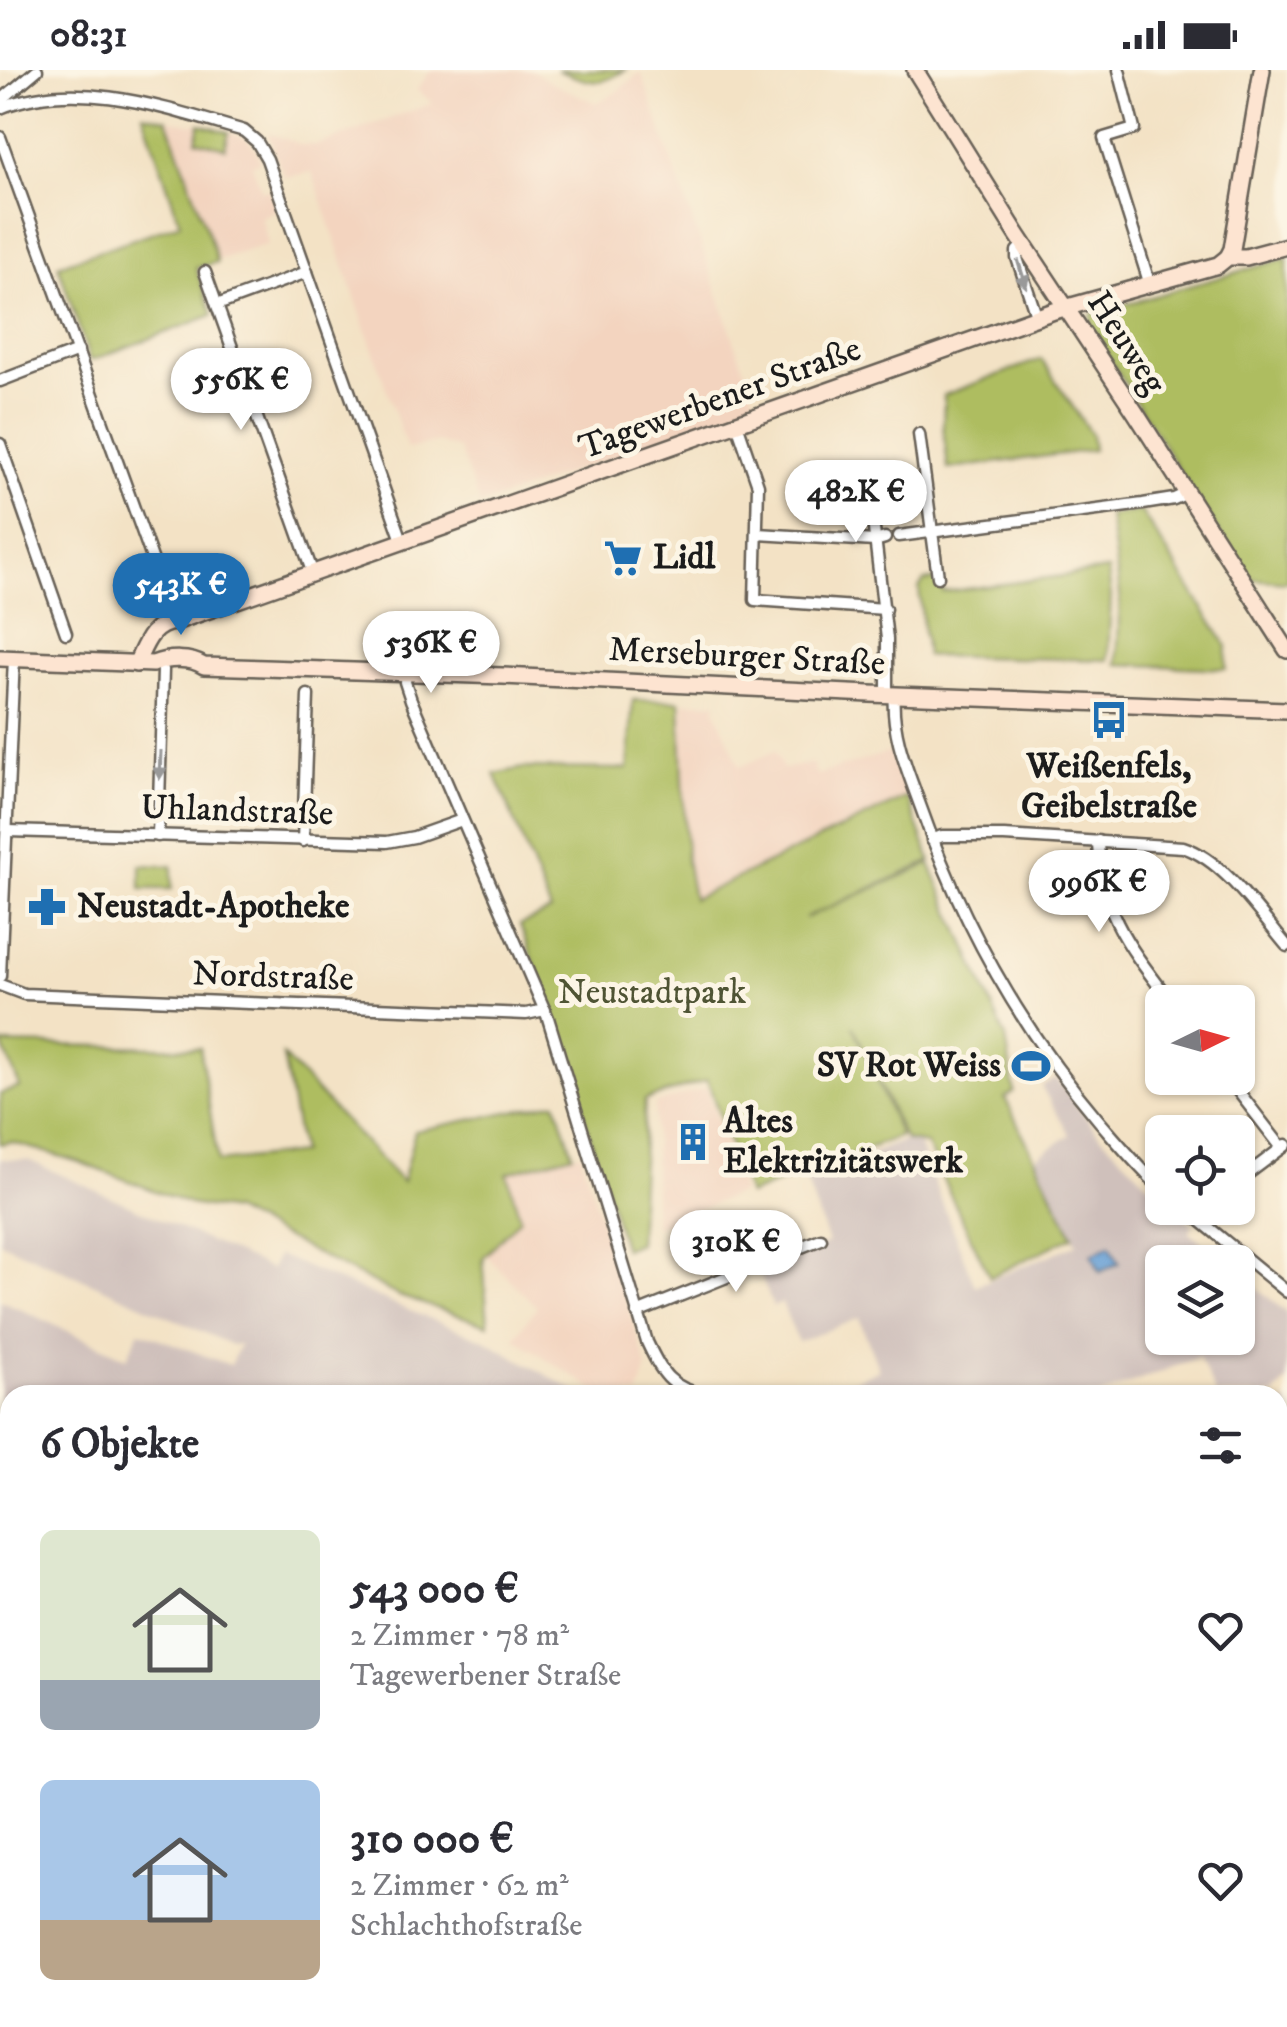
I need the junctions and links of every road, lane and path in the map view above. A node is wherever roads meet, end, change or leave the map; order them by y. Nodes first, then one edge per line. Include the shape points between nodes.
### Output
1 (37, 70) edge
2 (914, 70) edge
3 (1119, 70) edge
4 (1262, 70) edge
5 (0, 105) edge
6 (0, 137) edge
7 (1024, 244) junction
8 (1287, 246) edge
9 (1228, 258) junction
10 (205, 272) dead end
11 (307, 272) junction
12 (1150, 285) junction
13 (217, 305) junction
14 (1066, 308) junction
15 (1037, 318) junction
16 (78, 351) junction
17 (0, 380) edge
18 (737, 424) junction
19 (919, 434) dead end
20 (0, 444) edge
21 (1187, 493) junction
22 (872, 496) dead end
23 (932, 533) junction
24 (758, 534) junction
25 (899, 536) dead end
26 (880, 540) junction
27 (403, 543) junction
28 (313, 574) junction
29 (938, 577) dead end
30 (884, 609) junction
31 (174, 622) junction
32 (66, 633) dead end
33 (1287, 650) edge
34 (9, 664) edge
35 (151, 666) junction
36 (406, 672) junction
37 (890, 694) junction
38 (308, 695) dead end
39 (1287, 710) edge
40 (462, 820) junction
41 (8, 831) junction
42 (158, 836) junction
43 (303, 840) junction
44 (932, 840) junction
45 (1098, 841) junction
46 (1287, 946) edge
47 (0, 976) edge
48 (0, 984) edge
49 (1158, 985) edge
50 (545, 1010) junction
51 (1242, 1095) edge
52 (1284, 1146) edge
53 (1255, 1167) edge
54 (1145, 1171) edge
55 (1210, 1225) edge
56 (821, 1238) dead end
57 (1287, 1292) edge
58 (637, 1312) junction
59 (676, 1385) edge

1 - 5 street
2 - 7 street, Heuweg
3 - 12 street via 1134,128 1104,138
4 - 9 street
5 - 11 street via 96,94 244,131 267,160
6 - 16 street
7 - 14 street, Heuweg
7 -> 15 street via 1017,258
8 - 9 street, Tagewerbener Straße
9 - 12 street, Tagewerbener Straße
10 - 13 street
11 - 13 street
11 - 27 street
12 - 14 street, Tagewerbener Straße
13 - 28 street
14 - 15 street, Tagewerbener Straße
14 - 21 street, Heuweg
15 - 18 street, Tagewerbener Straße
16 - 17 street
16 - 31 street
18 - 24 street via 758,485
18 - 27 street, Tagewerbener Straße
19 - 23 street
20 - 32 street
21 - 23 street
21 - 33 street, Heuweg
22 - 26 street
23 - 25 street
23 - 29 street
24 - 26 street
24 - 30 street via 754,600
26 - 30 street
27 - 28 street, Tagewerbener Straße
28 - 31 street, Tagewerbener Straße
30 - 37 street
31 - 35 street via 158,641
34 - 35 street, Merseburger Straße
34 - 41 street
35 - 36 street, Merseburger Straße via 164,660
35 -> 42 street
36 - 37 street, Merseburger Straße
36 - 40 street via 410,700
37 - 39 street, Merseburger Straße
37 - 44 street via 894,726
38 - 43 street
40 - 43 street, Uhlandstraße via 388,842
40 - 50 street
41 - 42 street, Uhlandstraße
41 - 47 street
42 - 43 street, Uhlandstraße
44 - 45 street
44 - 54 street via 985,958 1026,1024
45 - 46 street via 1169,845 1200,854
45 - 49 street via 1113,918
48 - 50 street, Nordstraße via 24,994
50 - 58 street
51 - 52 street
52 - 53 street
55 - 57 street
56 - 58 street
58 - 59 street via 652,1354

